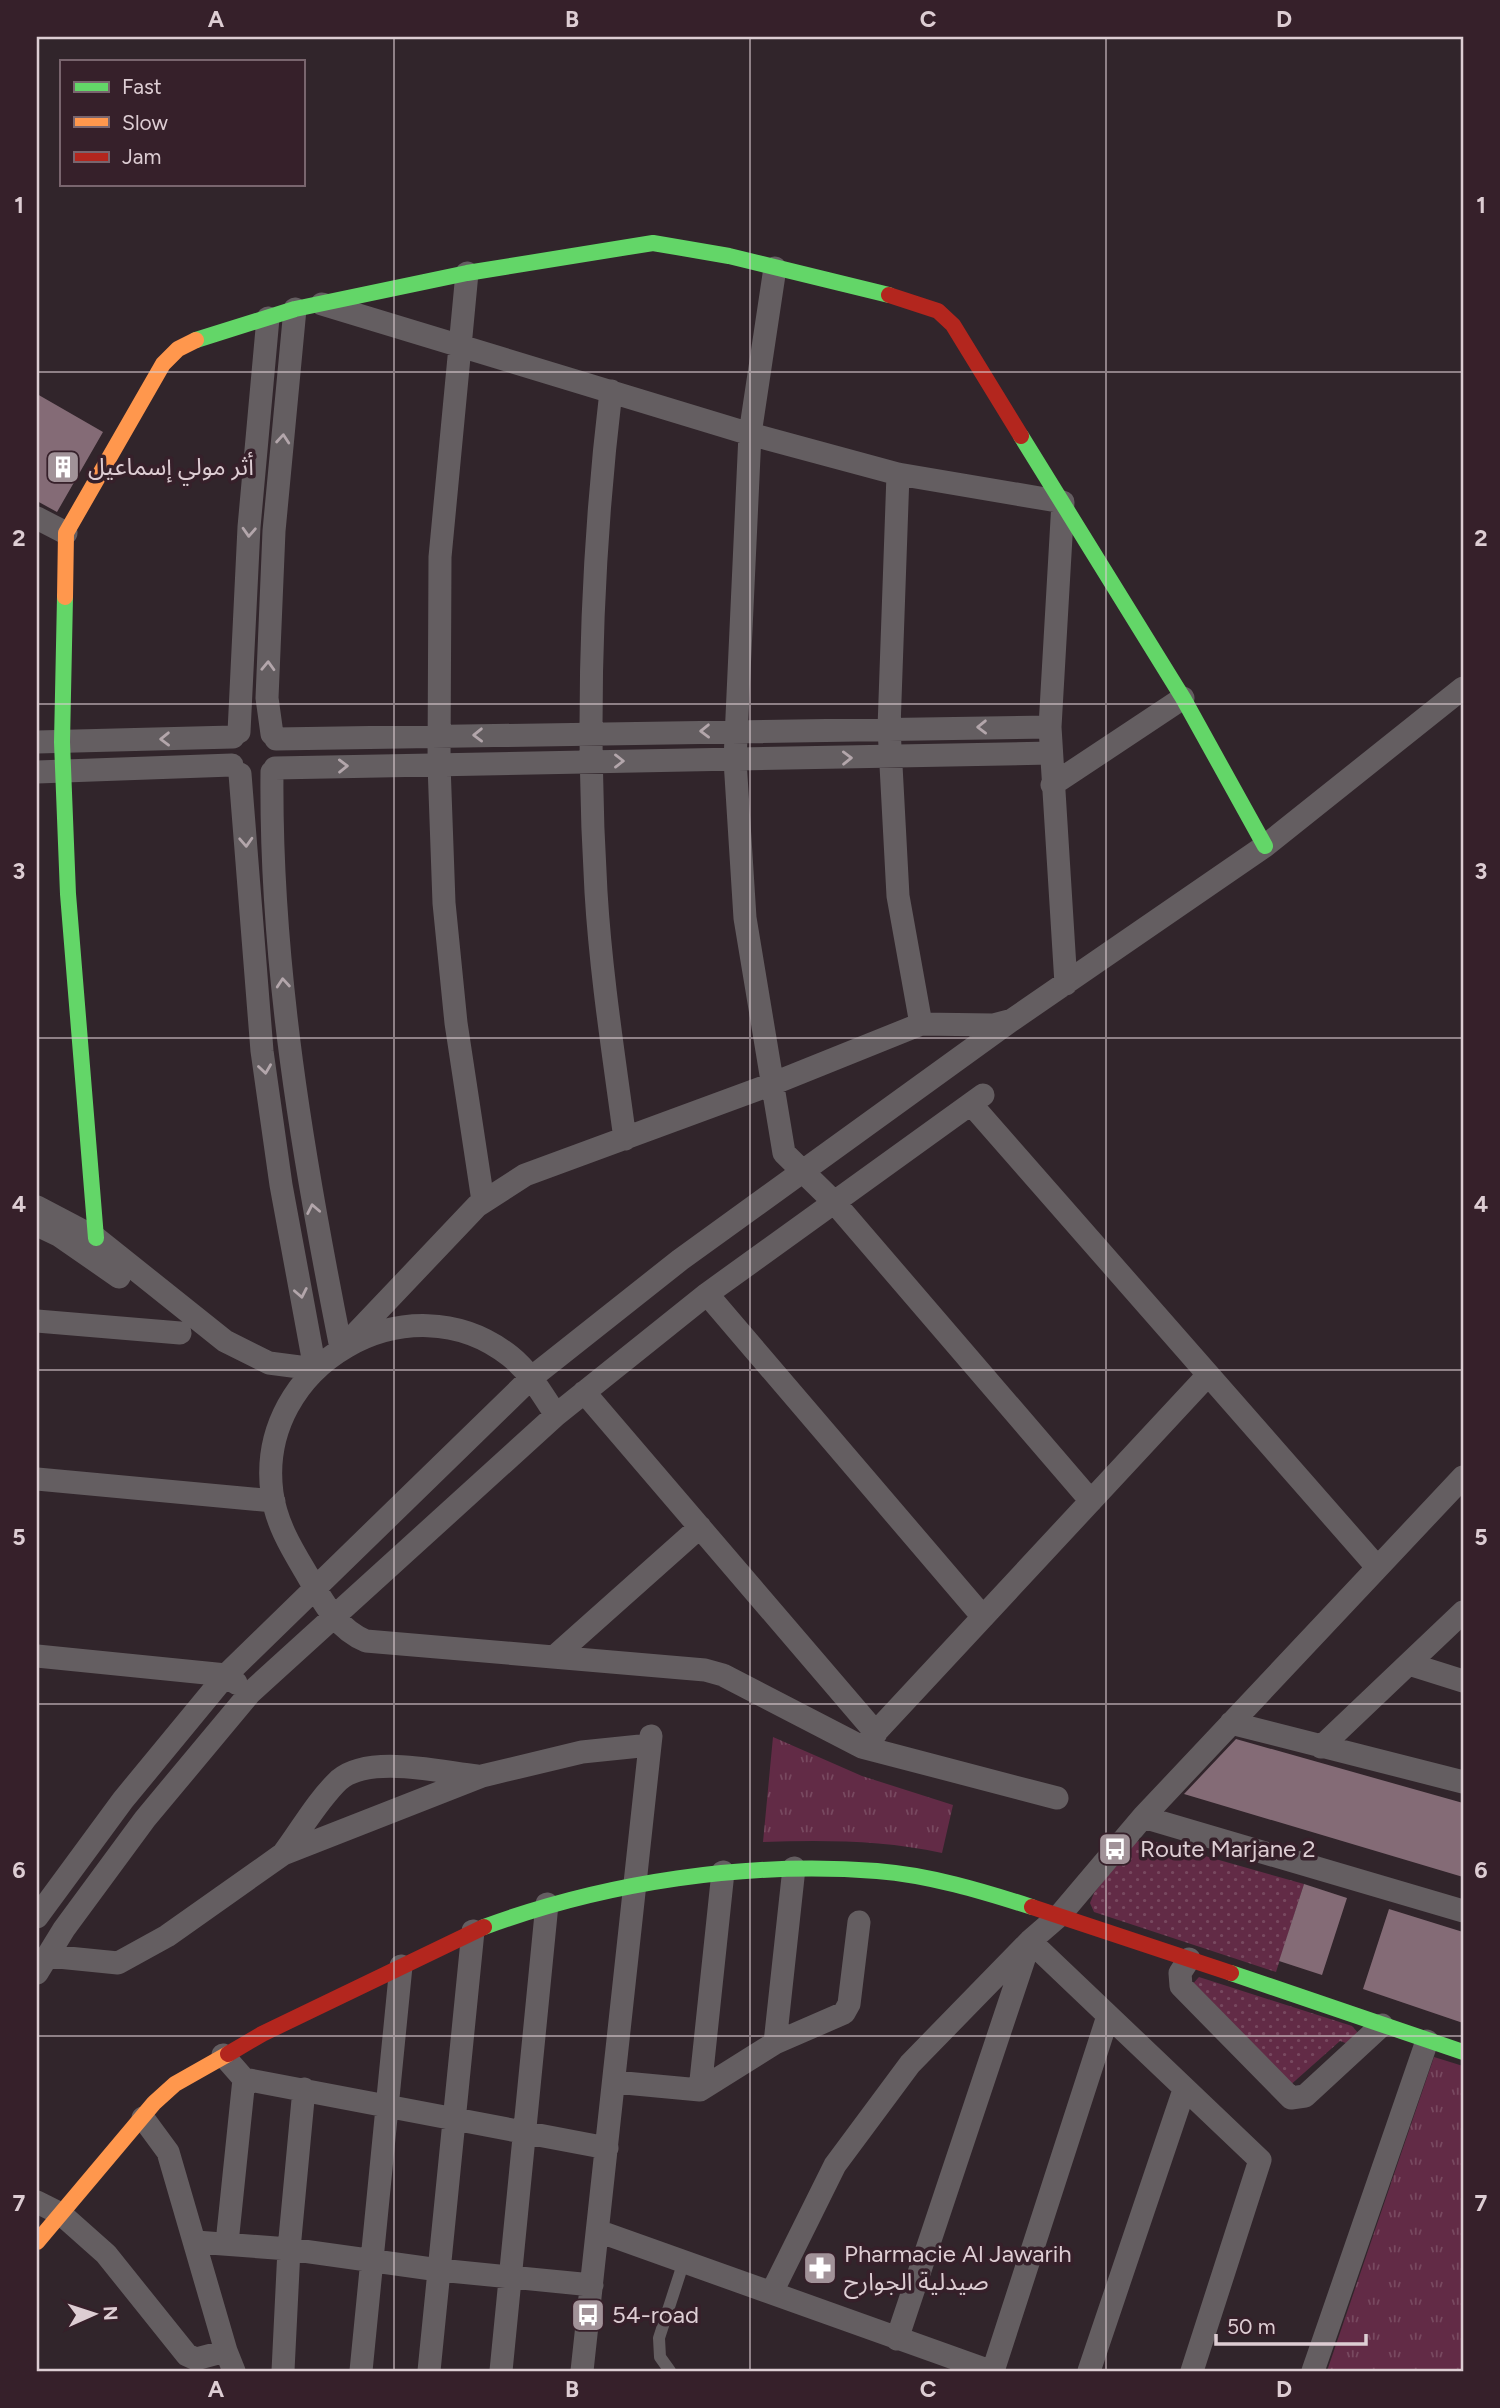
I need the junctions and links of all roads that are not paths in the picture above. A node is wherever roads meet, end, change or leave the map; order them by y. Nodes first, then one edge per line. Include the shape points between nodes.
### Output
1 (775, 268) junction
2 (467, 274) junction
3 (319, 303) junction
4 (295, 309) junction
5 (268, 318) junction
6 (461, 347) junction
7 (611, 391) junction
8 (750, 434) junction
9 (898, 474) junction
10 (1063, 502) junction
11 (37, 518) edge
12 (66, 533) junction
13 (1463, 688) edge
14 (1182, 698) junction
15 (1050, 727) junction
16 (889, 728) junction
17 (734, 731) junction
18 (590, 734) junction
19 (236, 735) junction
20 (439, 735) junction
21 (274, 737) junction
22 (62, 741) junction
23 (37, 742) edge
24 (1051, 753) junction
25 (890, 758) junction
26 (735, 760) junction
27 (590, 761) junction
28 (439, 764) junction
29 (236, 770) junction
30 (273, 770) junction
31 (37, 772) edge
32 (63, 772) junction
33 (1052, 785) junction
34 (1265, 846) junction
35 (1066, 984) junction
36 (1012, 1020) junction
37 (921, 1024) junction
38 (772, 1084) junction
39 (625, 1139) junction
40 (802, 1171) junction
41 (483, 1201) junction
42 (834, 1202) junction
43 (37, 1206) edge
44 (37, 1226) edge
45 (96, 1238) junction
46 (119, 1277) dead end
47 (707, 1294) junction
48 (37, 1321) edge
49 (180, 1333) dead end
50 (343, 1346) junction
51 (315, 1368) junction
52 (1208, 1375) junction
53 (531, 1378) junction
54 (584, 1392) junction
55 (555, 1415) junction
56 (1463, 1477) edge
57 (37, 1479) edge
58 (274, 1501) junction
59 (1091, 1502) junction
60 (700, 1527) junction
61 (1377, 1567) junction
62 (315, 1587) junction
63 (1463, 1612) edge
64 (983, 1617) junction
65 (334, 1618) junction
66 (37, 1656) edge
67 (554, 1657) junction
68 (1409, 1664) junction
69 (226, 1675) junction
70 (1463, 1681) edge
71 (250, 1693) junction
72 (1231, 1723) junction
73 (869, 1740) junction
74 (1321, 1746) junction
75 (482, 1776) junction
76 (1463, 1782) edge
77 (1057, 1798) dead end
78 (1143, 1817) junction
79 (283, 1854) junction
80 (794, 1868) junction
81 (723, 1872) junction
82 (635, 1886) junction
83 (547, 1904) junction
84 (1463, 1911) edge
85 (1060, 1915) junction
86 (37, 1917) edge
87 (859, 1922) dead end
88 (473, 1931) junction
89 (1030, 1941) junction
90 (1189, 1959) junction
91 (42, 1964) edge
92 (401, 1966) junction
93 (1108, 2016) junction
94 (1382, 2025) junction
95 (1427, 2040) junction
96 (775, 2043) junction
97 (1463, 2052) edge
98 (223, 2055) junction
99 (244, 2079) junction
100 (614, 2082) junction
101 (304, 2089) junction
102 (700, 2090) junction
103 (1184, 2090) junction
104 (387, 2105) junction
105 (143, 2118) junction
106 (454, 2118) junction
107 (525, 2130) junction
108 (607, 2148) junction
109 (37, 2202) edge
110 (61, 2214) junction
111 (598, 2231) junction
112 (37, 2242) edge
113 (196, 2242) junction
114 (227, 2243) junction
115 (289, 2249) junction
116 (372, 2261) junction
117 (684, 2261) junction
118 (439, 2270) junction
119 (510, 2278) junction
120 (592, 2285) junction
121 (772, 2292) junction
122 (897, 2339) junction
123 (230, 2361) edge
124 (283, 2371) edge
125 (361, 2371) edge
126 (429, 2371) edge
127 (501, 2371) edge
128 (582, 2371) edge
129 (670, 2371) edge
130 (992, 2371) edge
131 (1089, 2371) edge
132 (1192, 2371) edge
133 (1313, 2371) edge

1 - 2 street via 653,243
1 - 8 street
1 - 10 street via 903,298 947,317
2 - 3 street
2 - 6 street
3 - 4 street
3 - 6 street
4 - 5 street
21 -> 4 street via 267,698 274,531
5 - 12 street via 193,341 163,364
5 -> 19 street
6 - 7 street
6 - 20 street via 440,557
7 - 8 street
7 - 18 street via 598,496
8 - 9 street
8 - 17 street
9 - 10 street
9 - 16 street
10 - 14 street
10 - 15 street
11 - 12 street
12 - 22 street
13 - 34 street
14 - 33 street
14 - 34 street
15 -> 16 street
15 - 24 street
16 - 17 street
16 - 25 street
17 -> 18 street
17 - 26 street
18 -> 20 street
18 - 27 street
19 - 21 street via 259,727
19 -> 22 street
19 - 29 street via 229,751
20 - 21 street
20 - 28 street
21 - 30 street via 280,754
22 - 23 street
22 - 32 street
24 - 25 street
24 - 33 street
26 -> 25 street
25 - 37 street via 898,896
27 -> 26 street
26 - 38 street via 745,918
27 - 28 street
27 - 39 street via 606,1002
30 -> 28 street
28 - 41 street via 444,903 456,1023
29 - 30 street via 256,778
29 - 32 street
29 -> 51 street via 262,1051
50 -> 30 street via 307,1176 288,1046 277,924
31 - 32 street
32 - 45 street via 68,894
33 - 35 street
34 - 35 street
35 - 36 street
36 - 37 street via 993,1025
36 - 40 street
37 - 38 street
38 - 39 street
38 - 40 street via 784,1153
39 - 41 street via 525,1175
40 - 42 street
40 - 53 street
41 - 50 street
42 - 47 street
42 - 52 street via 977,1100
42 - 59 street
43 - 45 street
44 - 46 street via 60,1236
45 - 51 street via 225,1341 269,1363
47 - 54 street
47 - 64 street
48 - 49 street
50 - 51 street
50 - 53 street via 392,1327 442,1327 490,1343
51 - 58 street via 281,1421 271,1470
52 - 59 street
52 - 61 street
53 - 55 street
53 - 62 street
54 - 55 street
54 - 60 street
55 - 65 street
56 - 61 street
57 - 58 street
58 - 62 street via 288,1544
59 - 64 street
60 - 67 street
60 - 73 street
61 - 72 street
62 - 65 street
62 - 69 street
63 - 68 street
64 - 73 street
65 - 67 street via 366,1641
65 - 71 street
66 - 69 street
67 - 73 street via 723,1675
68 - 70 street
68 - 74 street
69 - 71 street
69 - 86 street via 122,1800
71 - 91 street via 145,1819
72 - 74 street
72 - 78 street
73 - 77 street
74 - 76 street
75 - 79 street
75 - 79 street via 378,1766 355,1770 322,1800
75 - 82 street via 651,1741
78 - 84 street
78 - 85 street
79 - 91 street via 167,1936 118,1963
80 - 81 street
80 - 85 street via 879,1871 933,1879
80 - 96 street
81 - 82 street
81 - 102 street
82 - 83 street
82 - 100 street
83 - 88 street
83 - 107 street
85 - 89 street
85 - 90 street
87 - 96 street via 849,2004 844,2012
88 - 92 street
88 - 106 street
89 - 93 street
89 - 121 street via 910,2064 835,2165
89 - 122 street
90 - 94 street
90 - 94 street via 1180,1973 1181,1986 1291,2098 1305,2096
92 - 98 street
92 - 104 street
93 - 103 street
93 - 130 street
94 - 95 street
95 - 97 street
95 - 133 street
96 - 102 street
98 - 99 street
98 - 105 street via 175,2084
99 - 101 street
99 - 114 street
100 - 102 street
100 - 108 street
101 - 104 street
101 - 115 street
103 - 131 street
103 - 132 street via 1260,2160
104 - 106 street
104 - 116 street
105 - 110 street
105 - 113 street via 168,2152
106 - 107 street
106 - 118 street
107 - 108 street
107 - 119 street
108 - 111 street
109 - 110 street
110 - 112 street
110 - 123 street via 120,2268 187,2355
111 - 117 street
111 - 120 street
113 - 114 street
113 - 123 street
114 - 115 street
115 - 116 street
115 - 124 street
116 - 118 street
116 - 125 street
117 - 121 street
117 - 129 lane via 659,2338 660,2357
118 - 119 street
118 - 126 street
119 - 120 street
119 - 127 street
120 - 128 street
121 - 122 street
122 - 130 street

